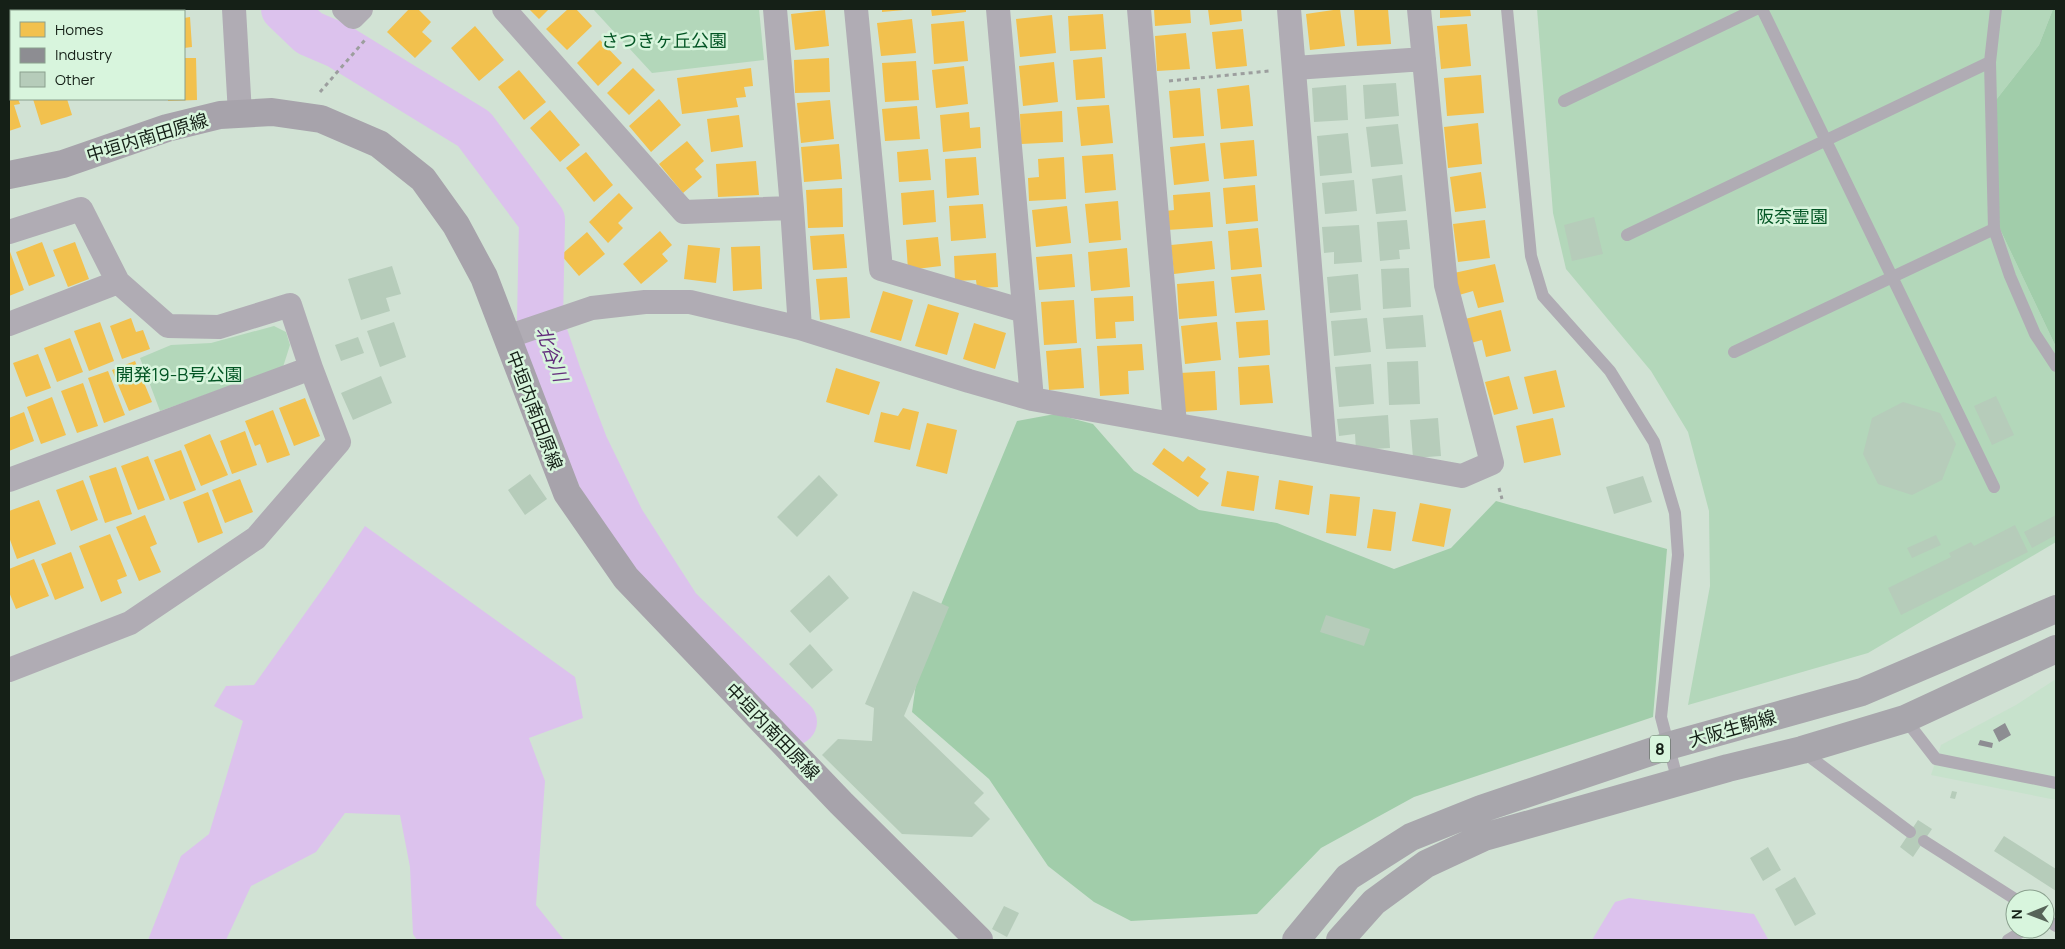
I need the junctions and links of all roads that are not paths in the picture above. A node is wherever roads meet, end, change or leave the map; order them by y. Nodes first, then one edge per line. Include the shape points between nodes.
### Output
1 (234, 9) edge
2 (344, 9) edge
3 (361, 9) edge
4 (504, 9) edge
5 (775, 9) edge
6 (856, 9) edge
7 (998, 9) edge
8 (1139, 9) edge
9 (1289, 9) edge
10 (1419, 9) edge
11 (1507, 9) edge
12 (1756, 9) edge
13 (1762, 9) edge
14 (1996, 9) edge
15 (1424, 59) junction
16 (1990, 62) junction
17 (1295, 68) junction
18 (1564, 101) dead end
19 (240, 114) junction
20 (1826, 140) junction
21 (9, 175) edge
22 (792, 208) junction
23 (1994, 229) junction
24 (9, 232) edge
25 (1627, 235) dead end
26 (1892, 276) junction
27 (118, 282) junction
28 (1024, 311) junction
29 (9, 324) edge
30 (800, 328) junction
31 (508, 337) junction
32 (1734, 352) dead end
33 (2056, 366) edge
34 (311, 368) junction
35 (1032, 399) junction
36 (1175, 424) junction
37 (1325, 450) junction
38 (9, 480) edge
39 (1994, 487) dead end
40 (2056, 609) edge
41 (2056, 649) edge
42 (9, 670) edge
43 (1906, 719) junction
44 (1719, 731) junction
45 (1668, 746) junction
46 (1802, 750) junction
47 (1728, 768) junction
48 (1678, 782) junction
49 (2056, 783) edge
50 (1910, 832) dead end
51 (1924, 841) dead end
52 (2005, 893) edge
53 (979, 940) edge
54 (1296, 940) edge
55 (1340, 940) edge

1 - 19 street
2 - 3 street via 353,17
4 - 22 street via 684,212
5 - 22 street
6 - 28 street via 881,269
7 - 28 street
8 - 36 street
9 - 17 street
10 - 15 street
11 - 45 lane via 1531,256 1543,296 1610,371 1654,442 1675,512 1678,555 1661,717
12 - 18 lane
13 - 20 lane
14 - 16 lane
15 - 17 street
15 - 37 street via 1446,285 1492,463 1462,476
16 - 20 lane
16 - 23 lane
17 - 37 street
19 - 21 main road, 中垣内南田原線 via 167,128 63,164
19 - 31 main road, 中垣内南田原線 via 272,112 321,119 379,144 423,179 456,225 484,277
20 - 25 lane
20 - 26 lane
22 - 30 street
23 - 26 lane
23 - 33 lane via 2035,334
24 - 27 street via 81,208
26 - 32 lane
26 - 39 lane
27 - 29 street
27 - 34 street via 168,326 219,326 290,305
28 - 35 street
30 - 31 street via 690,302 645,302 592,308
30 - 35 street
31 - 53 main road, 中垣内南田原線 via 567,492 626,578
34 - 38 street
34 - 42 street via 339,442 256,538 130,623
35 - 36 street
36 - 37 street
40 - 44 main road, 大阪生駒線 / 8 via 1862,692
41 - 43 main road, 大阪生駒線 / 8
43 - 46 main road, 大阪生駒線 / 8
43 - 49 lane via 1936,759
44 - 45 main road, 大阪生駒線 / 8
44 - 47 main road
45 - 48 lane
45 - 54 main road, 大阪生駒線 / 8 via 1481,809 1411,837 1348,877
46 - 47 main road, 大阪生駒線 / 8
46 - 50 lane
47 - 48 main road, 大阪生駒線 / 8
48 - 55 main road, 大阪生駒線 / 8 via 1484,837 1426,864 1374,902
51 - 52 lane

